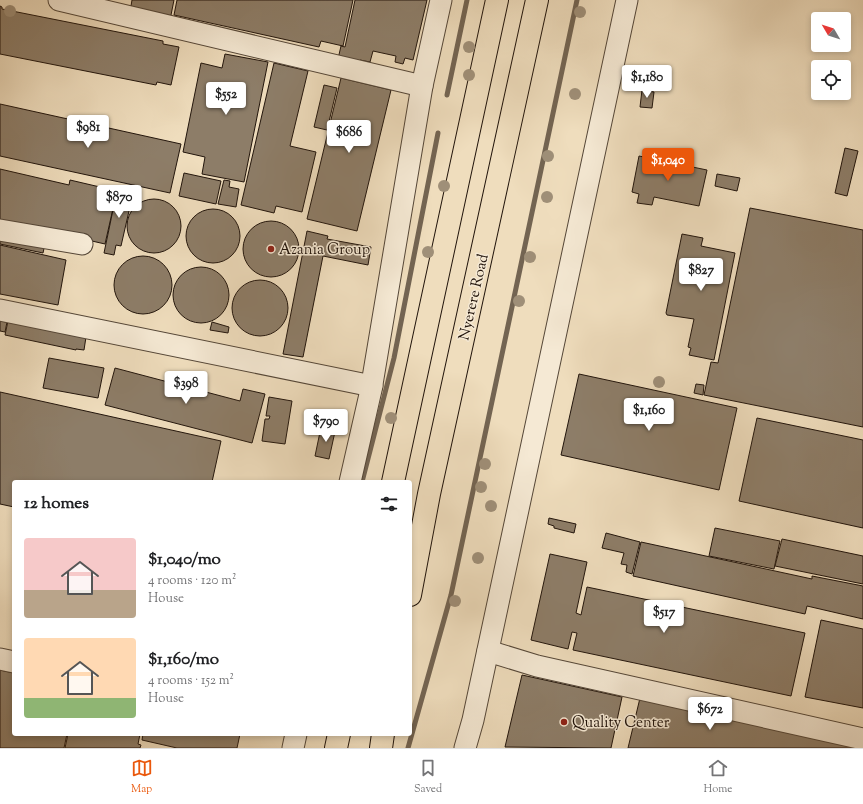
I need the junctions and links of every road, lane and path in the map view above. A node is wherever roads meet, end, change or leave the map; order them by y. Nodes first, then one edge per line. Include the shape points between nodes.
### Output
1 (59, 0) edge
2 (441, 0) edge
3 (497, 0) edge
4 (537, 0) edge
5 (627, 0) edge
6 (422, 86) junction
7 (0, 230) edge
8 (82, 244) dead end
9 (0, 310) edge
10 (372, 386) junction
11 (350, 480) edge
12 (393, 480) edge
13 (412, 584) edge
14 (488, 651) junction
15 (0, 659) edge
16 (12, 662) edge
17 (296, 736) edge
18 (339, 736) edge
19 (383, 736) edge
20 (863, 739) edge
21 (293, 748) edge
22 (336, 748) edge
23 (381, 748) edge
24 (465, 748) edge

1 - 6 street
2 - 6 street
3 - 12 highway
4 - 13 highway, Nyerere Road via 429,494
5 - 14 street
6 - 10 street
7 - 8 street
9 - 10 street
10 - 11 street
14 - 20 street via 537,666
14 - 24 street
15 - 16 street
17 - 21 street
18 - 22 highway
19 - 23 highway

